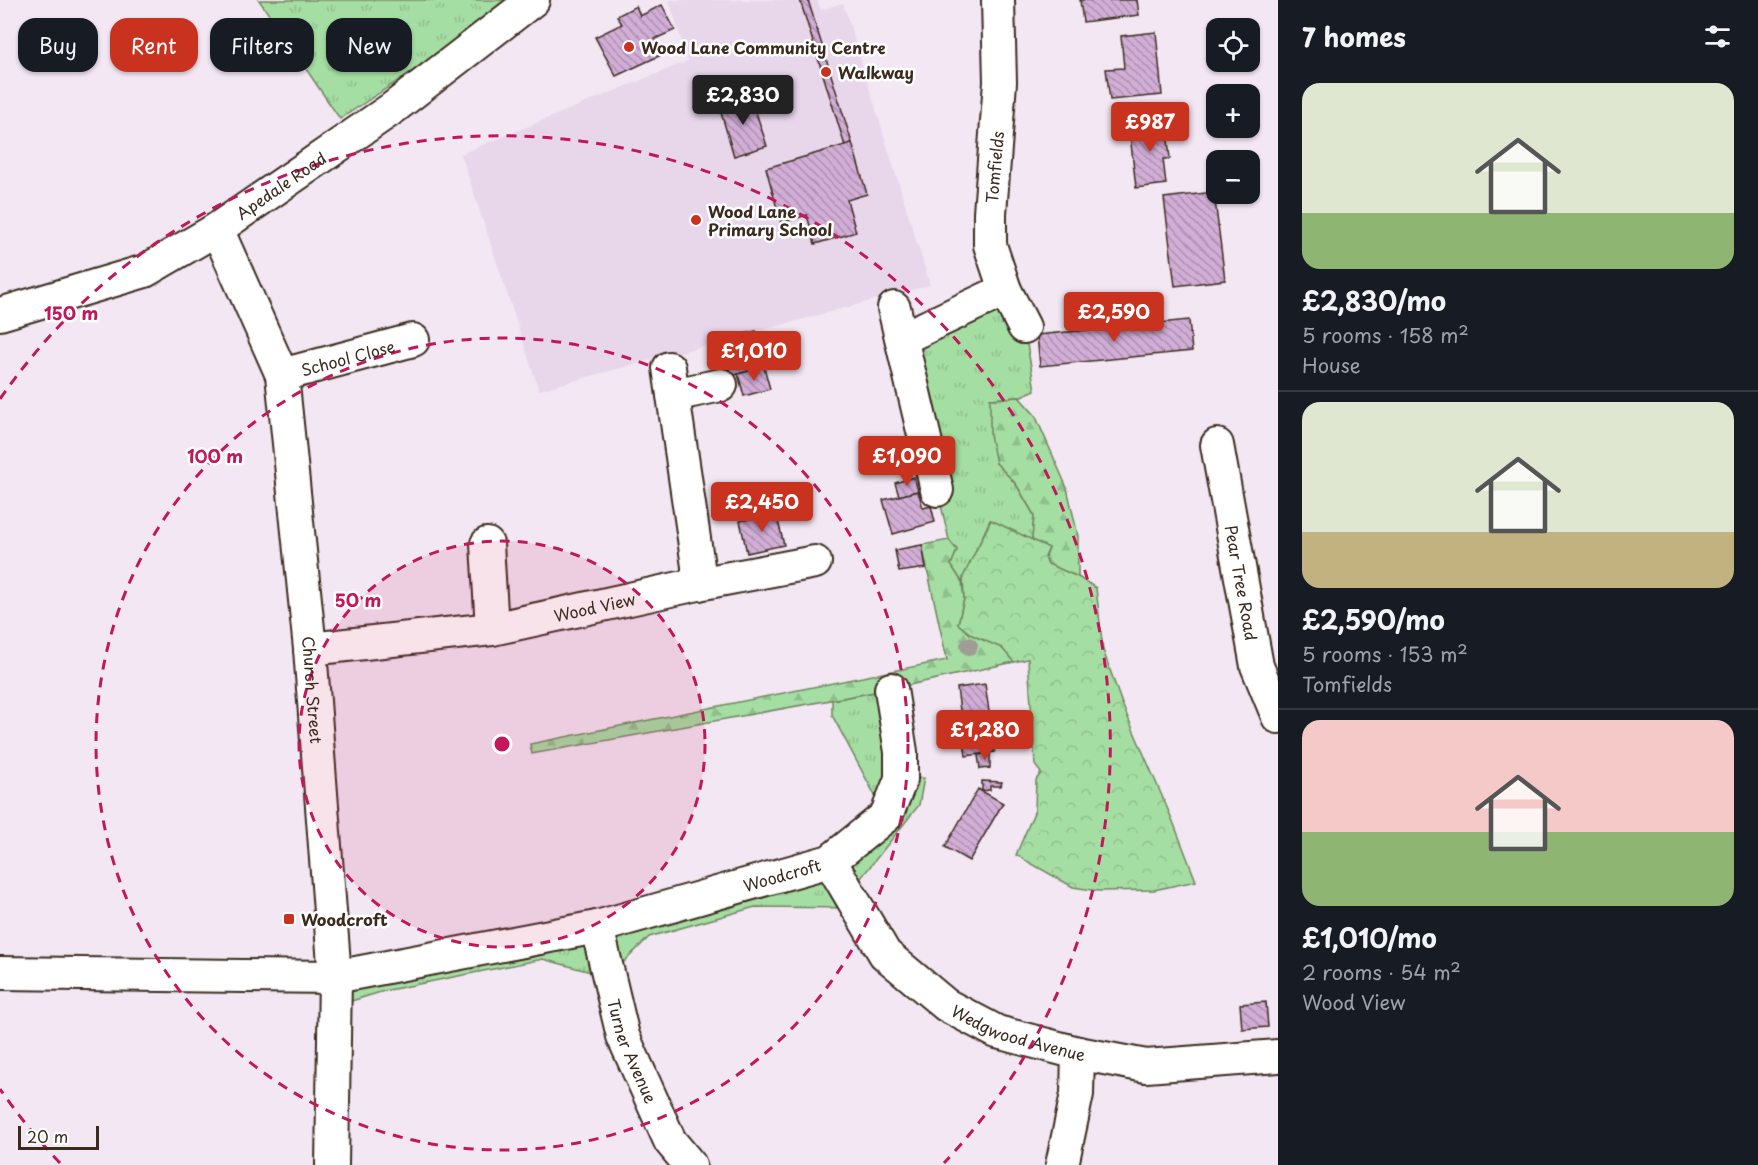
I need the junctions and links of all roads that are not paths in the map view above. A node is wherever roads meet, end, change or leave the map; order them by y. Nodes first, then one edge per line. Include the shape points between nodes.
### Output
1 (533, 0) edge
2 (998, 0) edge
3 (217, 229) junction
4 (1005, 290) junction
5 (894, 308) dead end
6 (0, 314) edge
7 (1024, 327) dead end
8 (903, 339) junction
9 (413, 340) dead end
10 (282, 375) junction
11 (721, 385) dead end
12 (1217, 445) dead end
13 (937, 490) dead end
14 (487, 544) dead end
15 (815, 562) dead end
16 (698, 584) junction
17 (492, 629) junction
18 (310, 649) junction
19 (891, 689) dead end
20 (1278, 717) edge
21 (830, 861) junction
22 (597, 927) junction
23 (0, 973) edge
24 (335, 977) junction
25 (1078, 1053) junction
26 (1278, 1056) edge
27 (332, 1165) edge
28 (690, 1165) edge
29 (1062, 1165) edge

1 - 3 street, Apedale Road via 393,108
2 - 4 street, Tomfields via 1000,82 990,245
3 - 6 street, Apedale Road via 145,271
3 - 10 street, Church Street
4 - 7 street, Tomfields
4 - 8 street
5 - 8 street
8 - 13 street
9 - 10 street, School Close
10 - 18 street, Church Street
11 - 16 street via 671,382
12 - 20 street, Pear Tree Road via 1257,666
14 - 17 street
15 - 16 street, Wood View
16 - 17 street, Wood View
17 - 18 street, Wood View
18 - 24 street, Church Street
19 - 21 street, Woodcroft via 901,779 886,816
21 - 22 street, Woodcroft
21 - 25 street, Wedgwood Avenue via 885,954 946,1005 997,1032
22 - 24 street, Woodcroft
22 - 28 street, Turner Avenue via 623,1036 670,1142
23 - 24 street, Woodcroft
24 - 27 street, Church Street
25 - 26 street, Wedgwood Avenue via 1146,1066
25 - 29 street via 1077,1094

